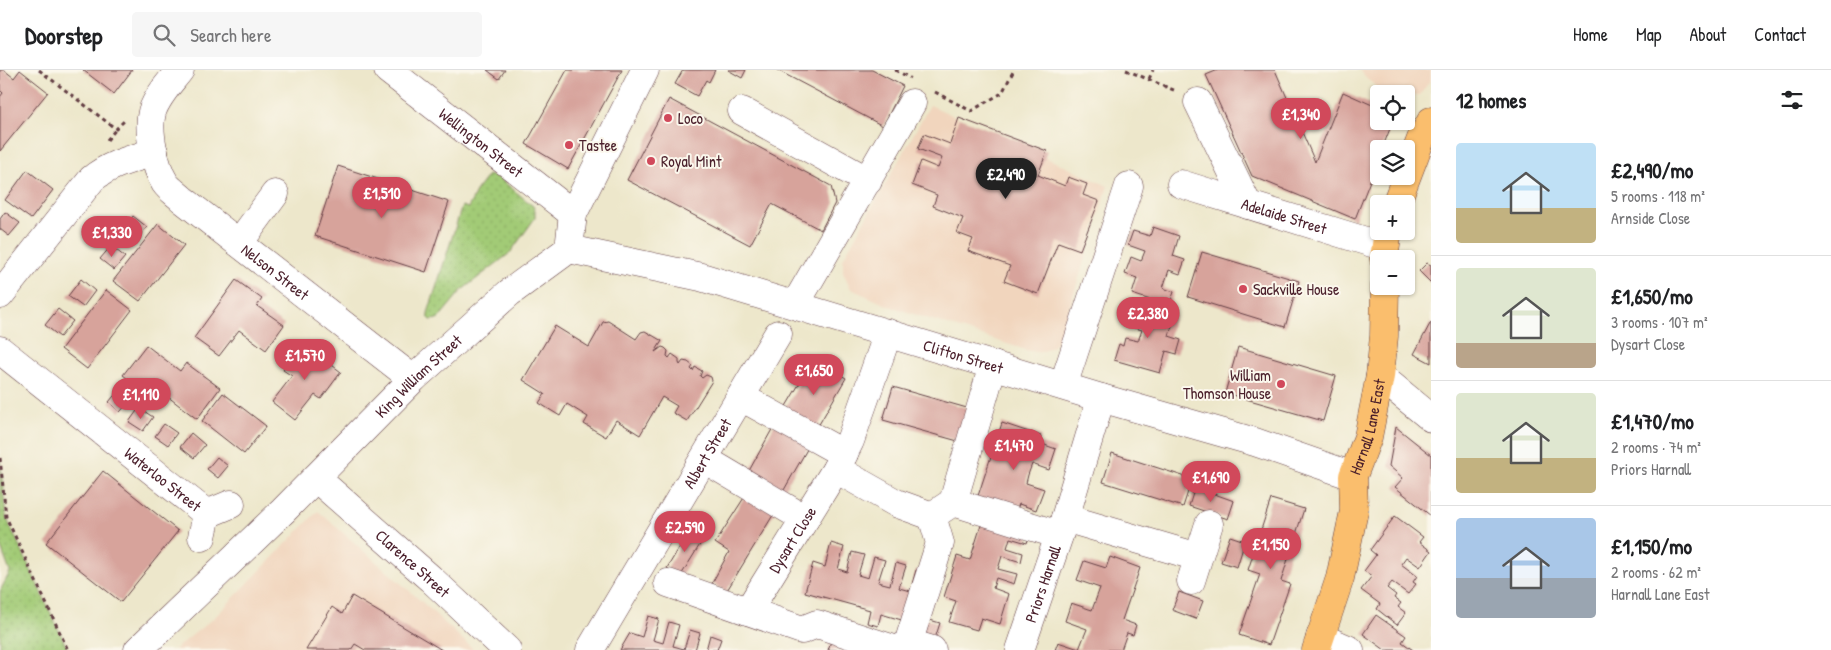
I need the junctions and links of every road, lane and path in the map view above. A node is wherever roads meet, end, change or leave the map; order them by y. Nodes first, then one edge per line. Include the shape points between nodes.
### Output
1 (39, 70) edge
2 (180, 70) edge
3 (388, 70) edge
4 (645, 70) edge
5 (1014, 70) edge
6 (1126, 70) edge
7 (1153, 70) edge
8 (1149, 79) junction
9 (1198, 102) joint
10 (912, 103) dead end
11 (754, 109) dead end
12 (971, 111) dead end
13 (128, 116) dead end
14 (1431, 121) edge
15 (154, 152) junction
16 (868, 181) junction
17 (1181, 184) dead end
18 (1129, 185) dead end
19 (275, 194) dead end
20 (1400, 195) edge
21 (1248, 205) junction
22 (573, 214) junction
23 (239, 243) junction
24 (1386, 246) edge
25 (569, 249) junction
26 (3, 284) edge
27 (1385, 295) edge
28 (795, 305) junction
29 (888, 333) junction
30 (778, 334) dead end
31 (0, 350) edge
32 (992, 365) junction
33 (1380, 376) junction
34 (413, 379) junction
35 (1063, 386) junction
36 (741, 397) junction
37 (1101, 398) junction
38 (1431, 418) edge
39 (0, 458) edge
40 (704, 459) junction
41 (840, 461) junction
42 (1353, 476) junction
43 (316, 478) junction
44 (942, 509) junction
45 (213, 518) dead end
46 (805, 519) junction
47 (1209, 524) dead end
48 (1062, 527) junction
49 (668, 583) dead end
50 (748, 611) junction
51 (810, 635) edge
52 (1318, 644) edge
53 (914, 649) edge
54 (68, 650) edge
55 (138, 650) edge
56 (507, 650) edge
57 (590, 650) edge
58 (1020, 650) edge
59 (1350, 650) edge

1 - 13 path via 116,129
2 - 15 street, Nelson Street via 161,94 152,113
3 - 22 street, Wellington Street
4 - 22 street
5 - 12 path via 1002,93
6 - 8 path
7 - 8 path
8 - 9 path
9 - 21 street
10 - 16 street
11 - 16 street via 830,160
14 - 20 main road
15 - 23 street, Nelson Street via 157,168 166,185
15 - 26 street via 115,164 92,179
16 - 28 street
17 - 21 street, Adelaide Street
18 - 35 street
19 - 23 street
21 - 24 street, Adelaide Street
22 - 25 street
23 - 34 street, Nelson Street
25 - 28 street, Clifton Street via 701,277
25 - 34 street, King William Street via 509,292
27 - 33 main road, Harnall Lane East
28 - 29 street, Clifton Street
29 - 32 street, Clifton Street
29 - 41 street, Dysart Close
30 - 36 street, Albert Street
31 - 45 street, Waterloo Street
32 - 35 street, Clifton Street
32 - 44 street
33 - 38 street
33 - 42 main road, Harnall Lane East via 1368,437
34 - 43 street, King William Street
35 - 37 street, Clifton Street
36 - 40 street, Albert Street
36 - 41 street
37 - 42 street, Clifton Street via 1255,442
37 - 48 street, Priors Harnall
39 - 54 path via 6,517
40 - 46 street
40 - 57 street, Albert Street
41 - 44 street via 896,503
41 - 46 street, Dysart Close
42 - 52 main road, Harnall Lane East via 1354,510 1340,578
43 - 55 street, King William Street
43 - 56 street, Clarence Street
44 - 48 street
44 - 53 street via 940,543
46 - 50 street, Dysart Close
47 - 48 street via 1195,569
48 - 58 street, Priors Harnall
49 - 50 street
50 - 51 street
51 - 53 street
52 - 59 street

